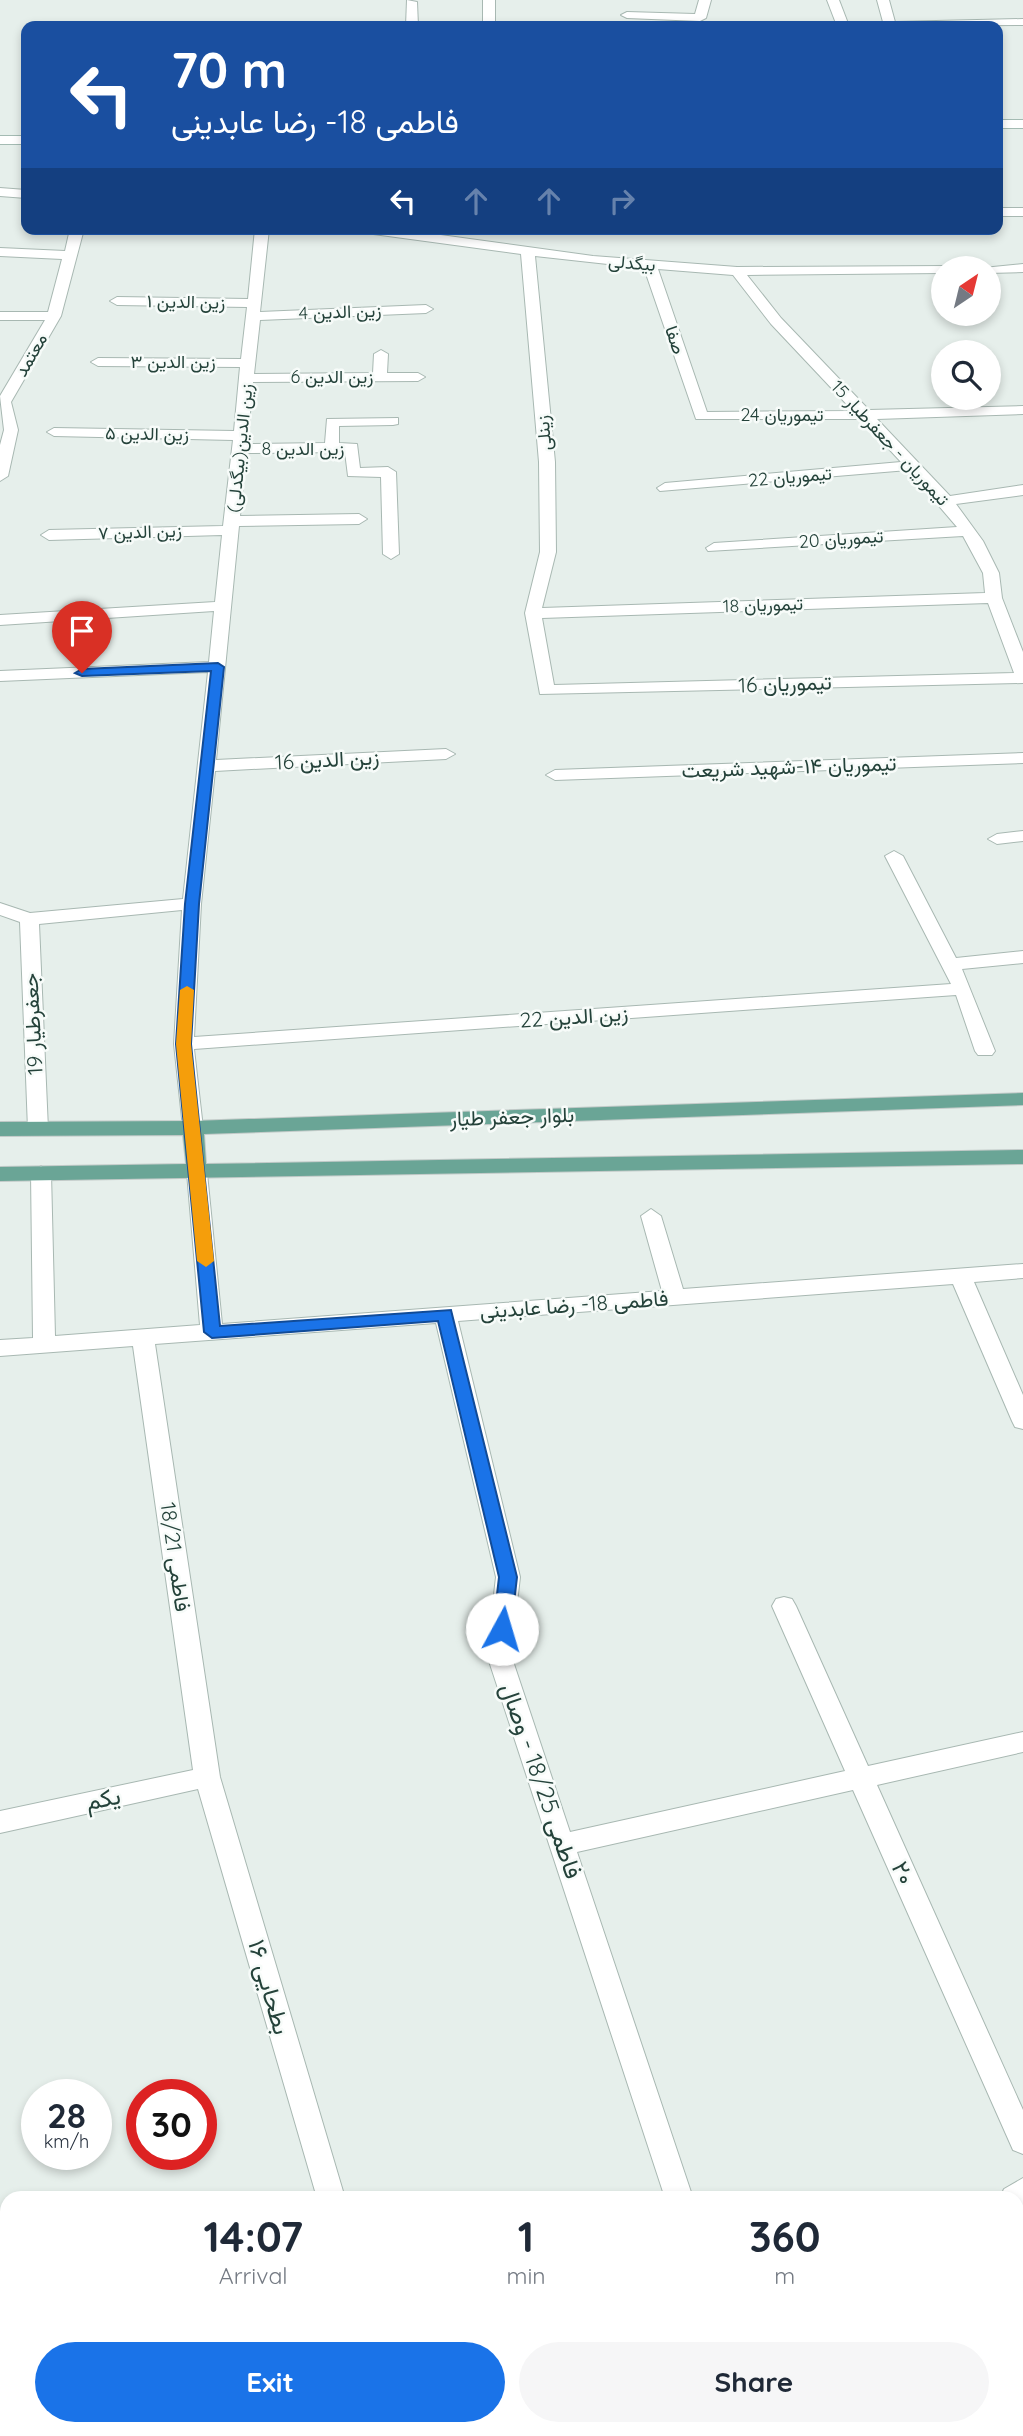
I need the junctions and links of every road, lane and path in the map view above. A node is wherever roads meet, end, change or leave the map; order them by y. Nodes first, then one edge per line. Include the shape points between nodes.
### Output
1 (489, 0) edge
2 (633, 0) edge
3 (705, 0) edge
4 (833, 0) edge
5 (883, 0) edge
6 (411, 2) edge
7 (412, 21) edge
8 (489, 21) edge
9 (625, 21) edge
10 (841, 21) edge
11 (889, 21) edge
12 (1023, 22) edge
13 (1003, 23) edge
14 (1003, 124) edge
15 (1023, 124) edge
16 (0, 140) edge
17 (21, 140) edge
18 (0, 192) edge
19 (21, 194) edge
20 (1003, 212) edge
21 (1023, 212) edge
22 (75, 235) edge
23 (261, 235) edge
24 (412, 235) edge
25 (490, 235) edge
26 (490, 245) junction
27 (0, 252) edge
28 (528, 252) junction
29 (70, 255) junction
30 (650, 265) junction
31 (1001, 268) edge
32 (1023, 268) edge
33 (931, 269) edge
34 (737, 271) junction
35 (117, 301) dead end
36 (254, 309) junction
37 (426, 309) dead end
38 (0, 316) edge
39 (54, 316) junction
40 (381, 354) dead end
41 (98, 362) dead end
42 (248, 370) junction
43 (380, 377) junction
44 (418, 377) dead end
45 (1023, 410) edge
46 (863, 415) junction
47 (701, 416) joint
48 (393, 421) dead end
49 (54, 432) dead end
50 (240, 443) junction
51 (332, 448) junction
52 (914, 465) junction
53 (0, 476) edge
54 (666, 488) dead end
55 (1023, 490) edge
56 (946, 501) junction
57 (359, 519) dead end
58 (232, 525) junction
59 (968, 531) junction
60 (49, 535) dead end
61 (714, 548) dead end
62 (391, 554) dead end
63 (994, 598) junction
64 (223, 606) junction
65 (533, 612) junction
66 (0, 620) edge
67 (218, 667) junction
68 (0, 676) edge
69 (1023, 676) edge
70 (446, 754) dead end
71 (1023, 758) edge
72 (208, 766) junction
73 (555, 775) dead end
74 (1023, 836) edge
75 (997, 839) dead end
76 (894, 856) dead end
77 (192, 904) junction
78 (0, 909) edge
79 (29, 919) junction
80 (1023, 957) edge
81 (950, 964) junction
82 (963, 989) junction
83 (184, 1044) junction
84 (985, 1051) dead end
85 (1023, 1099) edge
86 (193, 1128) junction
87 (0, 1129) edge
88 (38, 1129) junction
89 (1023, 1157) edge
90 (197, 1173) junction
91 (0, 1174) edge
92 (41, 1174) junction
93 (651, 1216) dead end
94 (1023, 1271) edge
95 (961, 1276) junction
96 (675, 1297) junction
97 (445, 1314) junction
98 (212, 1332) junction
99 (144, 1337) junction
100 (44, 1345) junction
101 (0, 1348) edge
102 (1023, 1421) edge
103 (784, 1605) dead end
104 (1023, 1742) edge
105 (207, 1777) junction
106 (861, 1778) junction
107 (0, 1822) edge
108 (563, 1844) junction
109 (1023, 2141) edge
110 (329, 2191) edge
111 (677, 2191) edge

1 - 8 street
2 - 9 street
3 - 9 street via 700,18
4 - 10 street
5 - 11 street
6 - 7 street
12 - 13 street
14 - 15 street
16 - 17 street
18 - 19 street
20 - 21 street
22 - 29 street, معتمد
23 - 36 street, زین الدین(بیگدلی)
24 - 26 street, بیگدلی
25 - 26 street
26 - 28 street, بیگدلی
27 - 29 street
28 - 30 street, بیگدلی
28 - 65 street, زینلی via 547,463 548,552
29 - 39 street, معتمد
30 - 34 street, بیگدلی
30 - 47 street, صفا
31 - 32 street
33 - 34 street, بیگدلی
34 - 46 street, تیموریان - جعفرطیار 15 via 776,321
35 - 36 street, زین الدین ۱
36 - 37 street, زین الدین 4
36 - 42 street, زین الدین(بیگدلی)
38 - 39 street, معتمد
39 - 53 street, معتمد via 4,402 11,430
40 - 43 street
41 - 42 street, زین الدین ۳
42 - 43 street, زین الدین 6
42 - 50 street, زین الدین(بیگدلی)
43 - 44 street, زین الدین 6
45 - 46 street, تیموریان 24
46 - 47 street, تیموریان 24
46 - 52 street, تیموریان - جعفرطیار 15
48 - 51 street via 332,422
49 - 50 street, زین الدین ۵
50 - 51 street, زین الدین 8
50 - 58 street, زین الدین(بیگدلی)
51 - 62 street, زین الدین 8 via 352,447 353,473 388,472
52 - 54 street, تیموریان 22
52 - 56 street, تیموریان - جعفرطیار 15
55 - 56 street
56 - 59 street, تیموریان - جعفرطیار 15
57 - 58 street, زین الدین ۷
58 - 60 street, زین الدین ۷
58 - 64 street, زین الدین(بیگدلی)
59 - 61 street, تیموریان 20
59 - 63 street, تیموریان - جعفرطیار 15 via 991,573
63 - 65 street, تیموریان 18
63 - 69 street, تیموریان - جعفرطیار 15
64 - 66 street
64 - 67 street, زین الدین(بیگدلی)
65 - 69 street, تیموریان 16 via 546,690
67 - 68 street
67 - 72 street, زین الدین(بیگدلی)
70 - 72 street, زین الدین 16
71 - 73 street, تیموریان ۱۴-شهید شریعت
72 - 77 street, زین الدین(بیگدلی)
74 - 75 street
76 - 81 street
77 - 79 street
77 - 83 street, زین الدین(بیگدلی)
78 - 79 street
79 - 88 street, جعفرطیار 19
80 - 81 street
81 - 82 street
82 - 83 street, زین الدین 22
82 - 84 street
83 - 86 street, زین الدین(بیگدلی)
85 - 86 main road, بلوار جعفر طیار
86 - 88 main road, بلوار جعفر طیار
86 - 90 main road
87 - 88 main road, بلوار جعفر طیار
89 - 90 main road
90 - 92 main road
90 - 98 street
91 - 92 main road
92 - 100 street
93 - 96 street
94 - 95 street, فاطمی 18- رضا عابدینی
95 - 96 street, فاطمی 18- رضا عابدینی
95 - 102 street
96 - 97 street, فاطمی 18- رضا عابدینی
97 - 98 street, فاطمی 18- رضا عابدینی
97 - 108 street, فاطمی 18/25 - وصال via 508,1577 499,1655
98 - 99 street, فاطمی 18- رضا عابدینی
99 - 100 street, فاطمی 18- رضا عابدینی
99 - 105 street, فاطمی 18/21
100 - 101 street, فاطمی 18- رضا عابدینی
103 - 106 street, ۲۰
104 - 106 street
105 - 107 street, یکم
105 - 110 street, بطحایی ۱۶
106 - 108 street
106 - 109 street, ۲۰
108 - 111 street, فاطمی 18/25 - وصال

